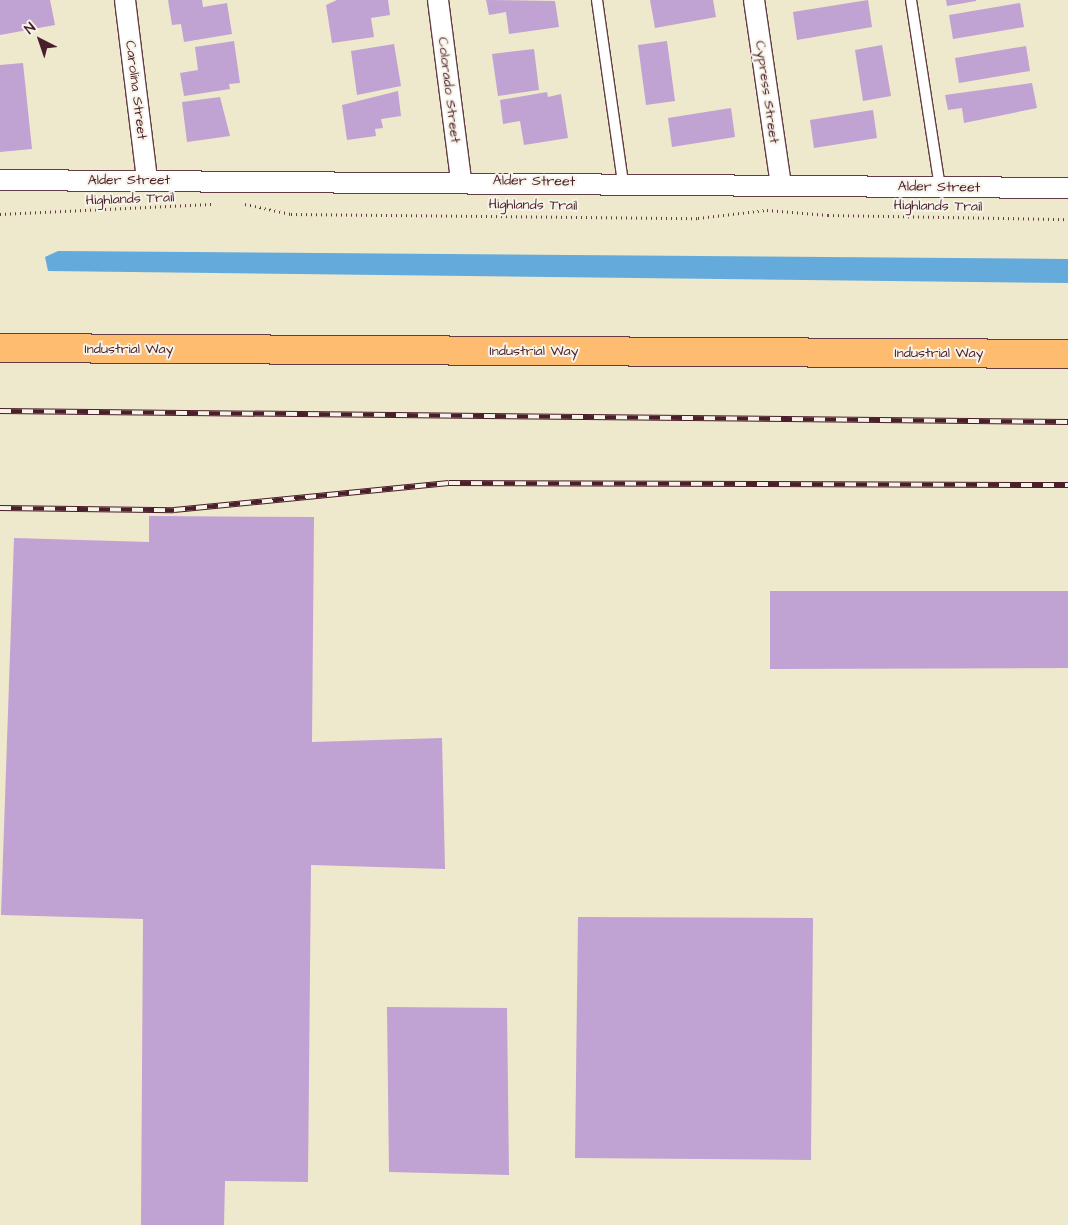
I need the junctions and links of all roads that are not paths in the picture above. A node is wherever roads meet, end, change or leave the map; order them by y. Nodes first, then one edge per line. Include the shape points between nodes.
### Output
1 (125, 0) edge
2 (438, 0) edge
3 (597, 0) edge
4 (754, 0) edge
5 (911, 0) edge
6 (0, 180) edge
7 (147, 180) junction
8 (461, 180) junction
9 (624, 182) junction
10 (780, 184) junction
11 (940, 187) junction
12 (1068, 188) edge
13 (0, 348) edge
14 (1068, 354) edge

1 - 7 street, Carolina Street
2 - 8 street, Colorado Street
3 - 9 lane
4 - 10 street, Cypress Street
5 - 11 lane
6 - 7 street, Alder Street
7 - 8 street, Alder Street
8 - 9 street, Alder Street
9 - 10 street, Alder Street
10 - 11 street, Alder Street
11 - 12 street, Alder Street
13 - 14 main road, Industrial Way

